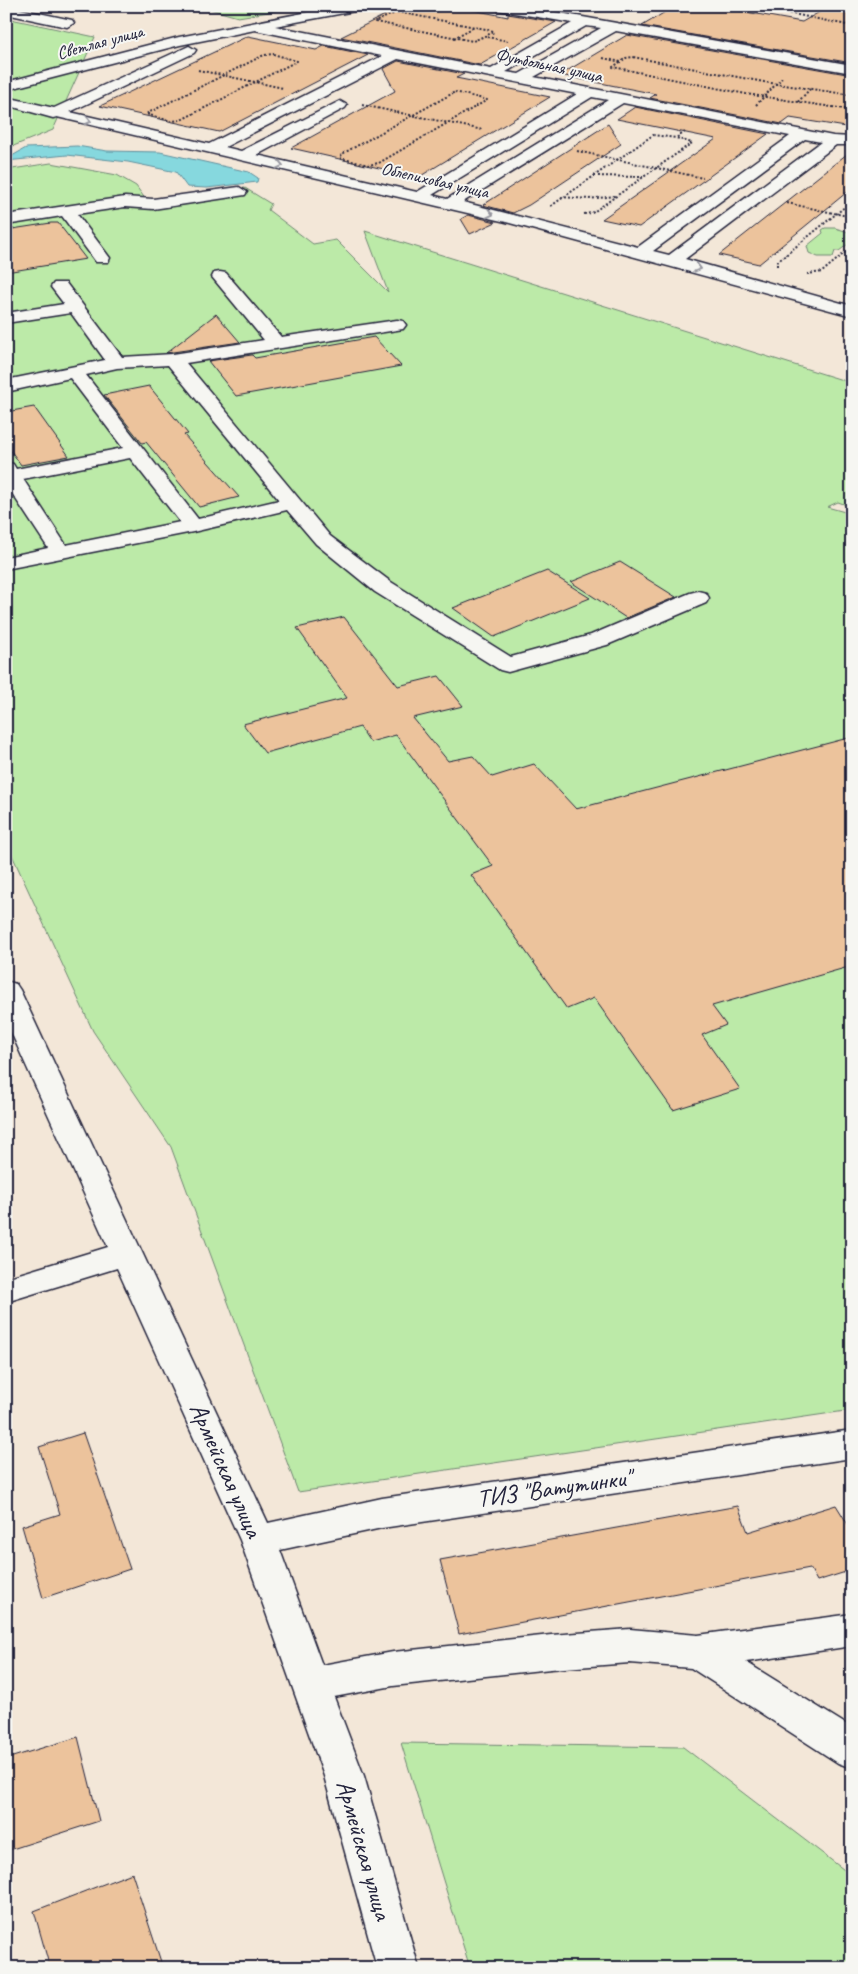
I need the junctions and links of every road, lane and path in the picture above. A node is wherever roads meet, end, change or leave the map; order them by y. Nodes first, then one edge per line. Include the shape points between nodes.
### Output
1 (360, 6) edge
2 (498, 6) edge
3 (556, 6) edge
4 (754, 6) edge
5 (6, 10) edge
6 (583, 22) junction
7 (67, 23) dead end
8 (474, 26) junction
9 (852, 26) edge
10 (258, 27) junction
11 (613, 27) junction
12 (231, 31) junction
13 (454, 38) junction
14 (396, 54) junction
15 (793, 56) junction
16 (425, 60) junction
17 (852, 60) edge
18 (852, 69) edge
19 (403, 71) dead end
20 (493, 73) junction
21 (521, 79) junction
22 (777, 84) junction
23 (6, 86) edge
24 (810, 89) junction
25 (455, 92) joint
26 (589, 93) junction
27 (852, 95) edge
28 (354, 97) dead end
29 (764, 97) junction
30 (620, 99) junction
31 (6, 102) edge
32 (798, 102) junction
33 (852, 110) edge
34 (146, 113) joint
35 (53, 114) junction
36 (708, 116) junction
37 (739, 122) junction
38 (802, 134) junction
39 (676, 138) junction
40 (833, 140) junction
41 (852, 142) edge
42 (852, 146) edge
43 (210, 149) junction
44 (242, 157) junction
45 (592, 177) junction
46 (643, 177) junction
47 (240, 192) dead end
48 (616, 196) junction
49 (418, 197) junction
50 (561, 197) junction
51 (852, 201) edge
52 (449, 204) junction
53 (66, 211) junction
54 (569, 211) junction
55 (6, 220) edge
56 (545, 227) junction
57 (852, 247) edge
58 (640, 253) junction
59 (102, 258) dead end
60 (672, 261) junction
61 (794, 271) junction
62 (220, 277) dead end
63 (60, 287) dead end
64 (772, 289) junction
65 (75, 307) junction
66 (852, 312) edge
67 (6, 318) edge
68 (397, 325) dead end
69 (276, 343) junction
70 (173, 359) junction
71 (117, 363) junction
72 (75, 374) junction
73 (6, 386) edge
74 (135, 451) junction
75 (8, 473) edge
76 (291, 503) junction
77 (193, 526) junction
78 (60, 553) junction
79 (6, 563) edge
80 (698, 598) dead end
81 (6, 990) edge
82 (126, 1253) junction
83 (6, 1290) edge
84 (852, 1444) edge
85 (258, 1540) junction
86 (852, 1630) edge
87 (698, 1652) junction
88 (309, 1684) junction
89 (852, 1750) edge
90 (398, 1968) edge

1 - 10 street
2 - 6 street
3 - 15 street
4 - 9 path
5 - 7 street
6 - 11 street
6 - 20 street
8 - 13 path
8 - 13 path via 494,32 478,41
8 - 13 path via 397,12 375,22
10 - 12 street
10 - 14 street, Футбольная улица
11 - 15 street
11 - 21 street
12 - 23 street, Светлая улица
12 - 35 street
14 - 16 street, Футбольная улица
14 - 43 street
15 - 17 street
15 - 18 street
15 - 22 path
16 - 19 street
16 - 20 street, Футбольная улица
20 - 21 street, Футбольная улица
21 - 26 street, Футбольная улица
22 - 24 path
22 - 29 path
22 - 29 path via 633,57 613,67
24 - 27 path
24 - 32 path
25 - 25 path via 342,154 340,158 368,165 378,163 487,100
26 - 30 street, Футбольная улица
26 - 49 street
28 - 44 street
29 - 32 path
29 - 37 path
30 - 36 street, Футбольная улица
30 - 52 street
31 - 35 street, Облепиховая улица
32 - 33 path
34 - 34 path via 181,120 297,61 273,54 264,55
35 -> 43 street, Облепиховая улица
36 - 37 street, Футбольная улица
36 - 39 path
37 - 38 street, Футбольная улица
38 - 40 street, Футбольная улица
38 - 58 street
39 - 45 path via 653,135
39 - 46 path via 693,142
40 - 41 street, Футбольная улица
40 - 42 street, Футбольная улица
40 - 60 street
43 - 44 street, Облепиховая улица
44 -> 49 street, Облепиховая улица
45 - 46 path
45 - 50 path
46 - 48 path
47 - 53 street via 153,204 125,202
48 - 50 path via 589,199
48 - 54 path via 590,214
49 - 52 street, Облепиховая улица
50 - 54 path via 550,205
51 - 61 path via 776,264
52 -> 56 street, Облепиховая улица
53 - 55 street
53 - 59 street
54 - 56 path
56 - 58 street, Облепиховая улица
57 - 61 path via 819,274
58 - 60 street, Облепиховая улица
60 -> 64 street, Облепиховая улица
61 - 64 path
62 - 69 street
63 - 65 street
64 - 66 street, Облепиховая улица
65 - 67 street
65 - 71 street
68 - 69 street
69 - 70 street
70 - 71 street
70 - 76 street
71 - 72 street
72 - 73 street
72 - 74 street
74 - 75 street
74 - 77 street
75 - 78 street
76 - 77 street
76 - 80 street via 323,540 383,587 508,665 599,640
77 - 78 street
78 - 79 street
81 - 82 street, Армейская улица
82 - 83 street
82 - 85 street, Армейская улица
84 - 85 street, ТИЗ "Ватутинки" via 382,1514
85 - 88 street, Армейская улица
86 - 87 street
87 - 88 street via 630,1646 551,1652 393,1669
87 - 89 street
88 - 90 street, Армейская улица via 344,1776

